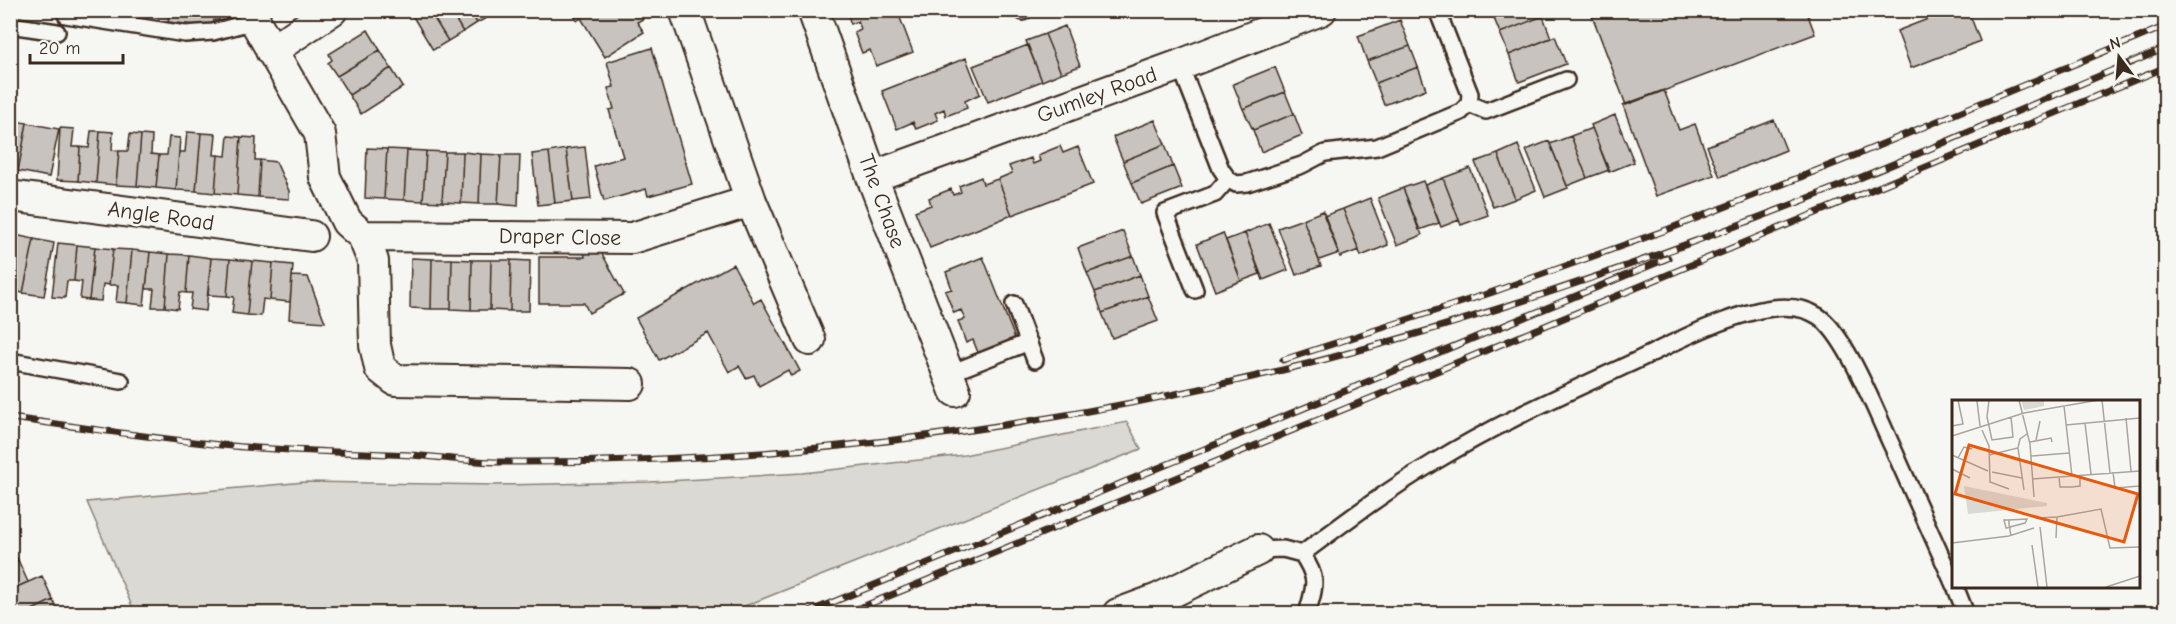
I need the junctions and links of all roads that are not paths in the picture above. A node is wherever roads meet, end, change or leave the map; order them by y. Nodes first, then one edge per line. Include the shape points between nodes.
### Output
1 (332, 10) edge
2 (685, 10) edge
3 (813, 10) edge
4 (1321, 10) edge
5 (1437, 10) edge
6 (66, 15) dead end
7 (254, 16) edge
8 (10, 25) edge
9 (57, 32) dead end
10 (271, 51) junction
11 (1180, 65) junction
12 (1566, 80) dead end
13 (1468, 104) junction
14 (872, 177) junction
15 (1228, 179) junction
16 (10, 196) edge
17 (751, 201) junction
18 (363, 236) junction
19 (311, 237) dead end
20 (1195, 290) dead end
21 (1014, 304) dead end
22 (810, 340) dead end
23 (1029, 342) junction
24 (1035, 360) dead end
25 (10, 361) edge
26 (121, 381) dead end
27 (951, 382) joint
28 (630, 384) dead end
29 (1258, 550) joint
30 (1302, 554) junction
31 (1952, 582) edge
32 (1955, 588) edge
33 (1156, 606) edge
34 (1118, 614) edge
35 (1307, 614) edge
36 (1966, 614) edge

1 - 10 street
2 - 17 street
3 - 14 street, The Chase
4 - 11 street, Gumley Road
5 - 13 lane via 1470,94
6 - 7 lane via 184,33 213,32
7 - 10 street
8 - 9 lane
10 - 18 street via 320,134 325,177 347,222
11 - 14 street, Gumley Road
11 - 15 lane
12 - 13 lane via 1486,111
13 - 15 lane via 1448,119 1377,147 1325,153 1247,183 1236,184
14 - 27 street, The Chase
15 - 20 lane via 1215,194 1166,213
16 - 19 street, Angle Road
17 - 18 street, Draper Close via 632,238
17 - 22 street
18 - 28 street via 373,261 375,345 380,368 395,380
21 - 23 lane
23 - 24 lane
23 - 27 lane
25 - 26 lane
29 - 30 lane via 1282,549
29 - 33 street
30 - 31 lane via 1372,501 1438,459 1522,414 1708,327 1760,310 1790,307 1816,314 1838,336
30 - 35 lane via 1313,570 1315,586
32 - 36 lane
33 - 34 street

